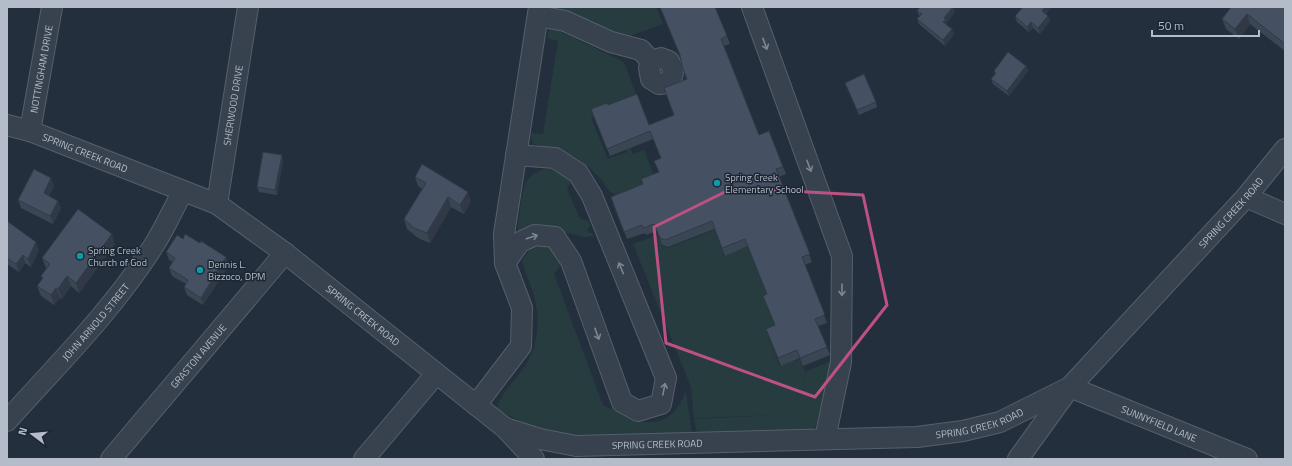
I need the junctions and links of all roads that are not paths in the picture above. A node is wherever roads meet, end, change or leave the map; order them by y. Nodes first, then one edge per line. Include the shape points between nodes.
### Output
1 (52, 7) edge
2 (248, 7) edge
3 (752, 7) edge
4 (539, 11) edge
5 (651, 61) dead end
6 (7, 126) edge
7 (30, 131) junction
8 (1285, 150) edge
9 (516, 155) junction
10 (183, 191) junction
11 (1246, 197) junction
12 (217, 204) junction
13 (1285, 214) edge
14 (285, 253) junction
15 (505, 263) junction
16 (436, 374) junction
17 (1070, 387) junction
18 (476, 405) junction
19 (7, 421) edge
20 (505, 428) junction
21 (825, 439) junction
22 (709, 451) edge
23 (111, 459) edge
24 (364, 459) edge
25 (534, 459) edge
26 (1018, 459) edge
27 (1247, 459) edge

1 - 7 street, NOTTINGHAM DRIVE
2 - 12 street, SHERWOOD DRIVE
3 -> 21 street via 842,256 841,362
4 - 5 street via 611,42 641,50
4 - 9 street
6 - 7 street, SPRING CREEK ROAD
7 - 10 street, SPRING CREEK ROAD
8 - 11 street, SPRING CREEK ROAD
9 - 15 street via 504,234
15 -> 9 street via 520,242 535,235 555,237 570,261 622,402 638,411 661,404 666,378 592,196 578,172 555,158
10 - 12 street, SPRING CREEK ROAD
10 - 19 street, JOHN ARNOLD STREET via 154,244 120,293
11 - 13 street
11 - 17 street, SPRING CREEK ROAD
12 - 14 street, SPRING CREEK ROAD
14 - 16 street, SPRING CREEK ROAD
14 - 23 street, GRASTON AVENUE
15 - 18 street via 522,308 521,346
16 - 18 street, SPRING CREEK ROAD
16 - 24 street
17 - 21 street, SPRING CREEK ROAD via 1000,422 963,430 917,437
17 - 26 street
17 - 27 street, SUNNYFIELD LANE
18 - 20 street, SPRING CREEK ROAD
20 - 22 street, SPRING CREEK ROAD via 540,439 576,446
20 - 25 street
21 - 22 street, SPRING CREEK ROAD

